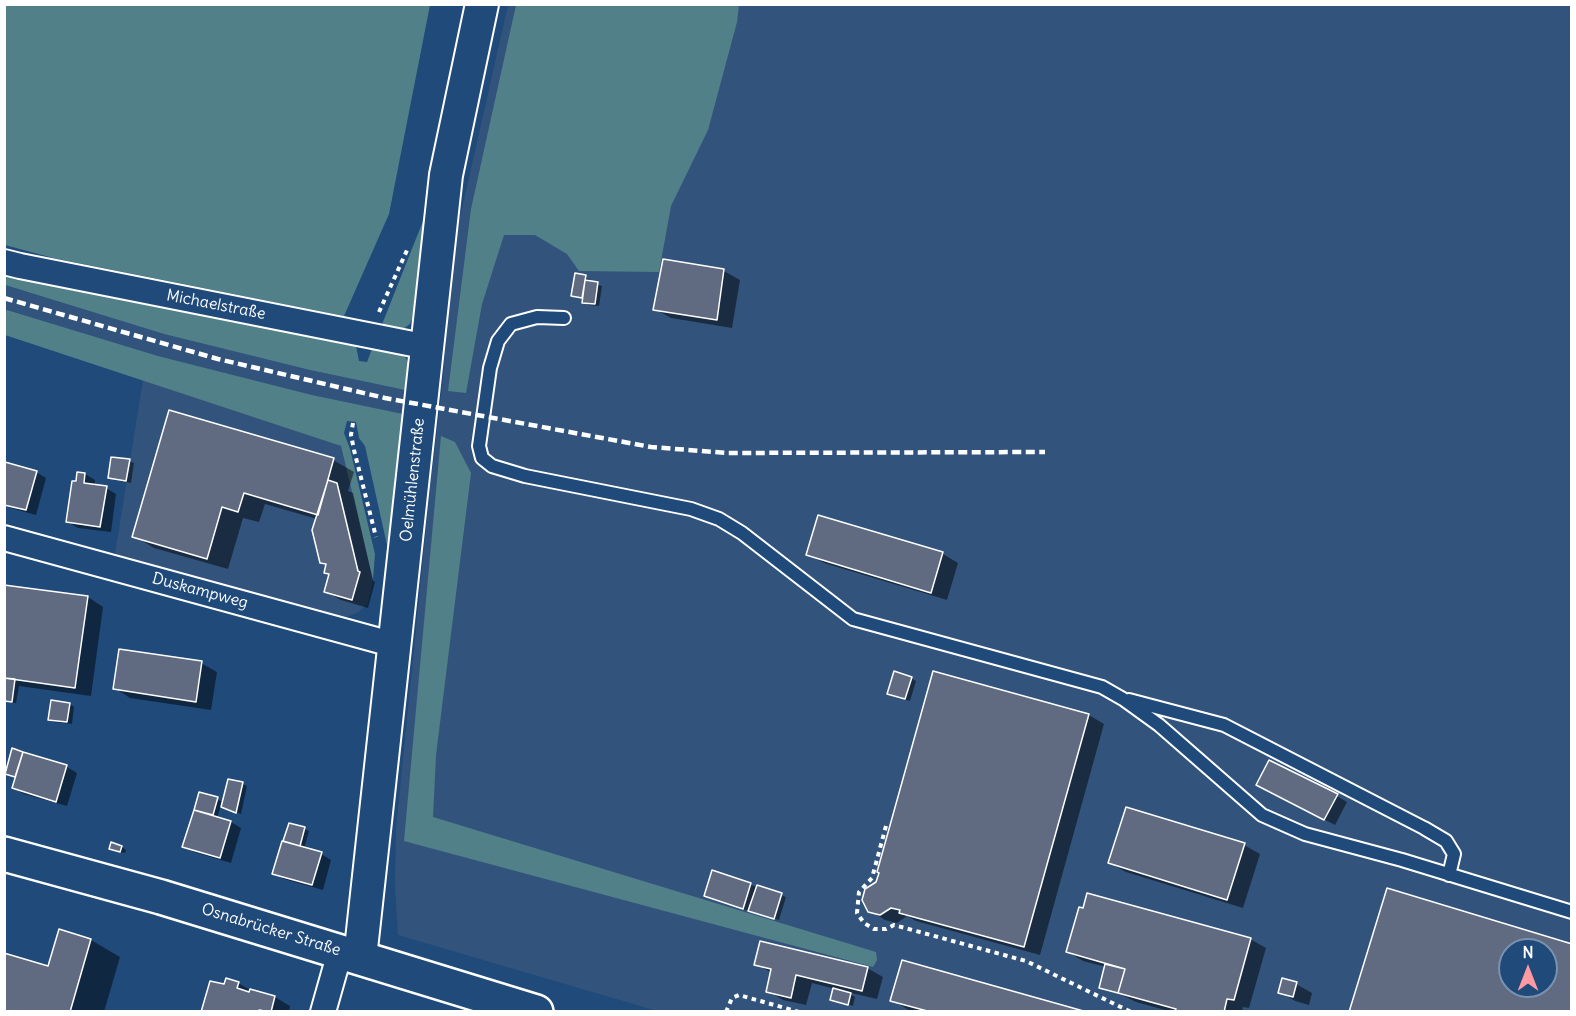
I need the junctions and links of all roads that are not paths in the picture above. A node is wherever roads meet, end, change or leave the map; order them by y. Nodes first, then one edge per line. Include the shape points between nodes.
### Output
1 (482, 4) edge
2 (4, 262) edge
3 (564, 318) dead end
4 (428, 347) junction
5 (4, 538) edge
6 (395, 645) junction
7 (1123, 699) junction
8 (4, 854) edge
9 (1449, 875) junction
10 (1572, 912) edge
11 (350, 955) junction
12 (323, 1011) edge
13 (536, 1011) edge

1 - 4 street, Oelmühlenstraße via 446,175
2 - 4 street, Michaelstraße
3 - 7 lane via 537,317 511,324 498,341 490,368 479,446 482,459 492,466 691,509 719,519 853,620 1102,687
4 - 6 street, Oelmühlenstraße
5 - 6 street, Duskampweg
6 - 11 street, Oelmühlenstraße
7 - 9 lane via 1160,725 1262,815 1305,834
7 - 9 lane via 1224,725 1425,828 1446,841 1454,855
8 - 11 main road, Osnabrücker Straße
9 - 10 lane
11 - 12 street
11 - 13 main road, Osnabrücker Straße

